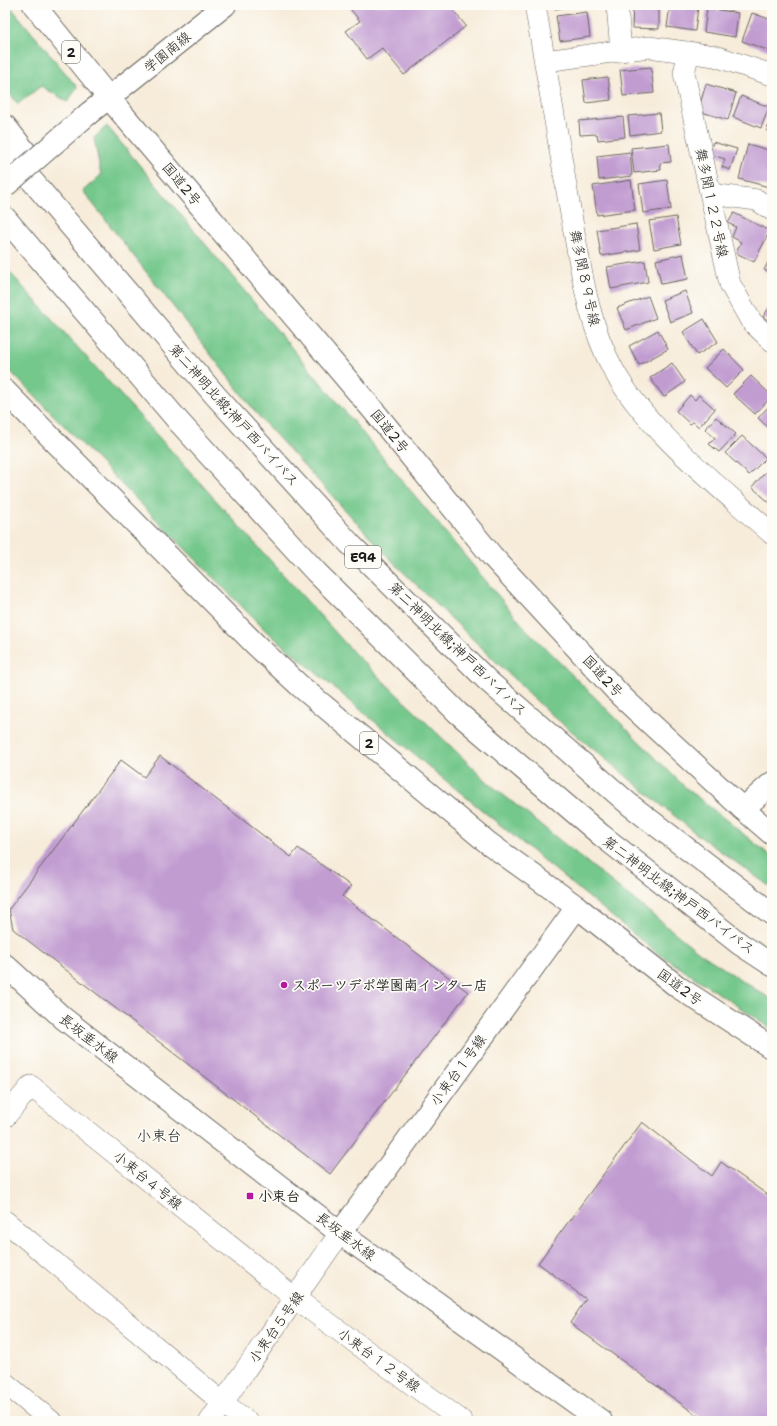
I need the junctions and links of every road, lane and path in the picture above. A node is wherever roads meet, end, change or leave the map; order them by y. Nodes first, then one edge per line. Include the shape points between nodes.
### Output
1 (34, 5) edge
2 (224, 5) edge
3 (535, 5) edge
4 (617, 5) edge
5 (621, 51) junction
6 (689, 52) junction
7 (545, 61) junction
8 (772, 75) edge
9 (109, 98) junction
10 (5, 126) edge
11 (5, 149) edge
12 (5, 186) edge
13 (711, 194) junction
14 (772, 210) edge
15 (5, 218) edge
16 (5, 227) edge
17 (48, 270) junction
18 (772, 341) edge
19 (5, 391) edge
20 (215, 395) junction
21 (772, 534) edge
22 (772, 783) edge
23 (743, 809) junction
24 (772, 834) edge
25 (577, 907) junction
26 (772, 914) edge
27 (5, 965) edge
28 (772, 965) edge
29 (772, 1048) edge
30 (5, 1117) edge
31 (5, 1221) edge
32 (340, 1233) junction
33 (296, 1299) junction
34 (5, 1383) edge
35 (223, 1403) junction
36 (51, 1421) edge
37 (210, 1421) edge
38 (248, 1421) edge
39 (462, 1421) edge
40 (601, 1421) edge

1 - 9 main road, 国道2号 / 2
2 - 9 main road, 学園南線
3 - 7 street, 舞多聞８９号線
4 - 5 street
5 - 6 street via 649,47
5 - 7 street
6 - 8 street via 715,56
6 - 13 street, 舞多聞１２２号線 via 684,73
7 - 21 street, 舞多聞８９号線 via 594,329 613,369 642,410 673,443
9 - 12 main road, 学園南線, bridge
9 - 23 main road, 国道2号 / 2 via 373,410 492,556 622,697
10 - 20 main road
11 - 20 main road, 第二神明北線;神戸西バイパス / E94
13 - 14 street via 757,200
13 - 18 street, 舞多聞１２２号線 via 730,284 751,321
15 - 17 main road, 第二神明北線;神戸西バイパス
16 - 17 main road
17 - 28 main road, 第二神明北線;神戸西バイパス via 179,422 316,572 458,712 601,835 740,944
19 - 25 main road, 国道2号 / 2 via 256,645 300,686 487,842
20 - 26 main road, 第二神明北線;神戸西バイパス / E94 via 350,544 488,681 630,805
22 - 23 main road
23 - 24 main road, 国道2号 / 2
25 - 29 main road, 国道2号 / 2 via 678,987
25 - 32 main road, 小束台１号線
27 - 32 main road, 長坂垂水線 via 64,1018
30 - 33 street, 小束台４号線 via 31,1086
31 - 35 street
32 - 33 street, 小束台５号線
32 - 40 main road, 長坂垂水線
33 - 35 street, 小束台５号線
33 - 39 street, 小束台１２号線
34 - 36 street
35 - 37 street, 小束台５号線
35 - 38 street

